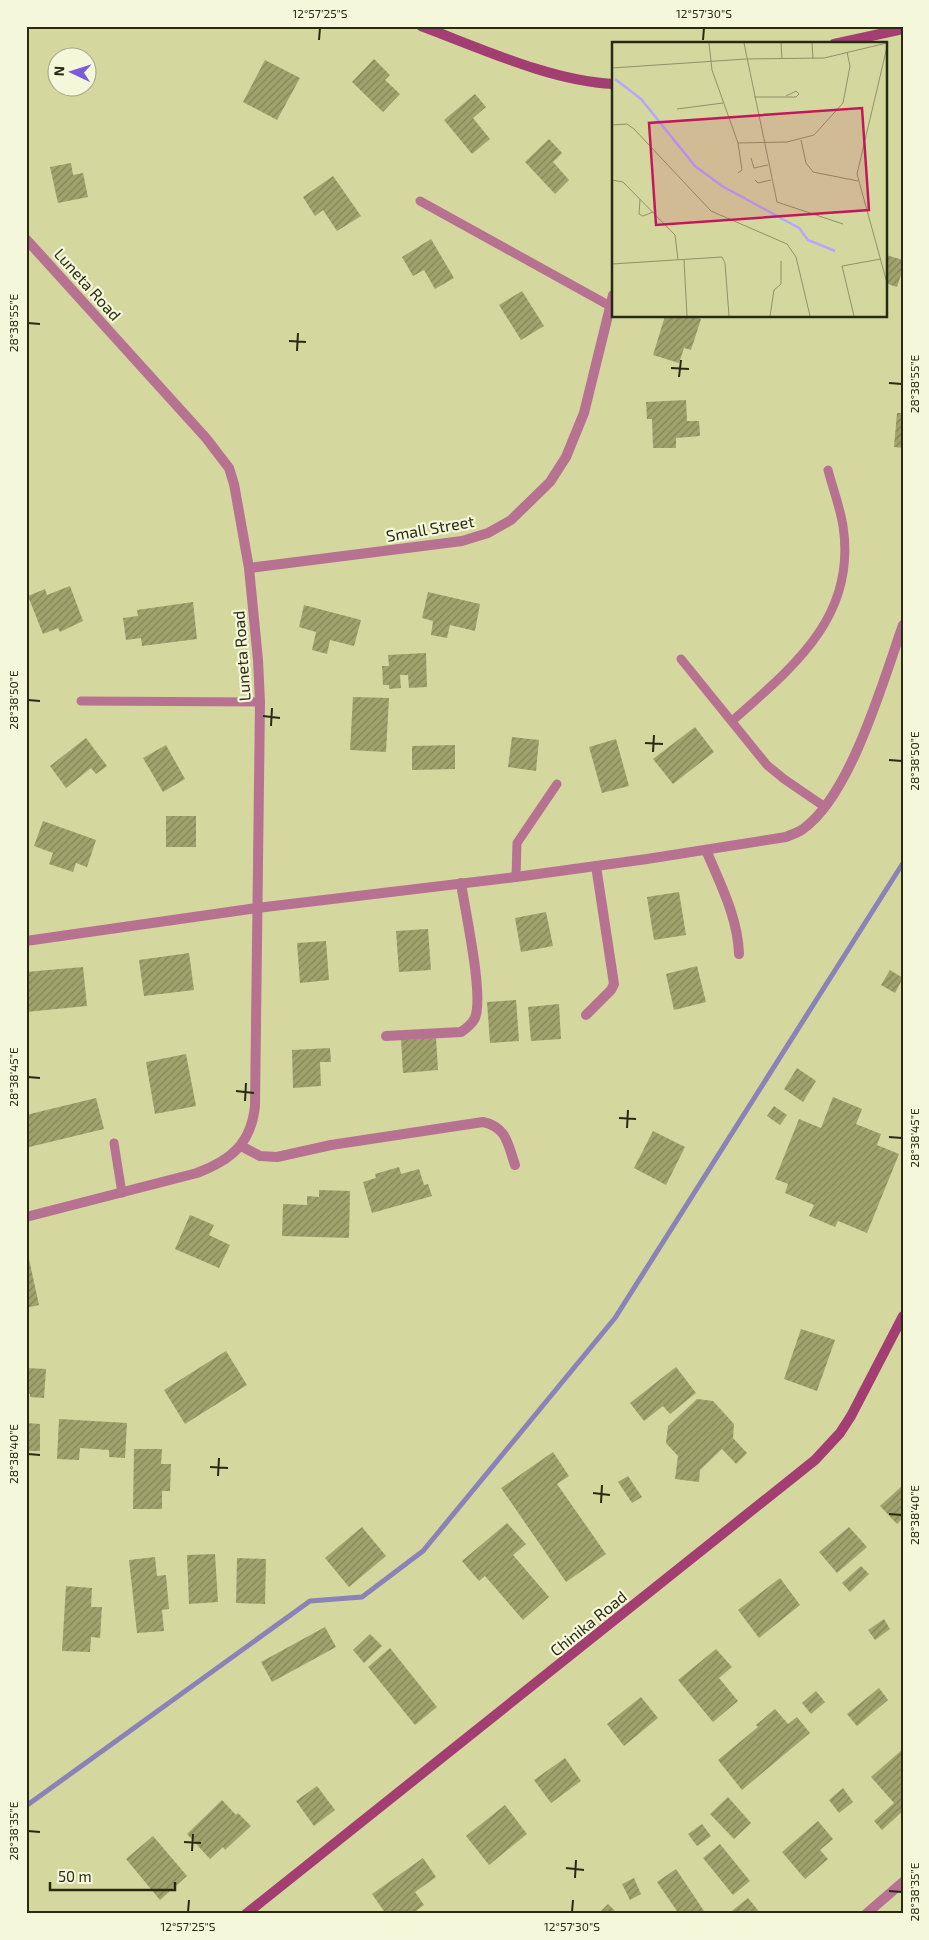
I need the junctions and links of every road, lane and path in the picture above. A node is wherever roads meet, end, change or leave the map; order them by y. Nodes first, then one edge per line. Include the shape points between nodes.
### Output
1 (422, 26) edge
2 (903, 29) edge
3 (843, 42) edge
4 (612, 84) edge
5 (420, 201) dead end
6 (26, 239) edge
7 (612, 299) edge
8 (610, 306) junction
9 (828, 470) dead end
10 (249, 568) junction
11 (903, 625) edge
12 (681, 659) dead end
13 (81, 701) dead end
14 (260, 702) junction
15 (732, 721) junction
16 (557, 784) dead end
17 (825, 807) junction
18 (706, 850) junction
19 (596, 866) junction
20 (516, 877) junction
21 (460, 883) junction
22 (257, 908) junction
23 (26, 940) edge
24 (739, 954) dead end
25 (586, 1015) dead end
26 (386, 1036) dead end
27 (114, 1143) dead end
28 (241, 1146) junction
29 (515, 1165) dead end
30 (122, 1193) junction
31 (26, 1217) edge
32 (903, 1316) edge
33 (903, 1882) edge
34 (246, 1914) edge
35 (866, 1914) edge

1 - 4 main road via 573,80
2 - 3 main road
5 - 8 lane
6 - 10 street, Luneta Road via 206,438 229,468
7 - 8 street, Small Street
8 - 10 street, Small Street via 584,413 566,457 550,482 511,520 488,533 462,541
9 - 15 lane via 841,512 845,549 841,585 835,602 804,653
10 - 14 street, Luneta Road
11 - 17 street via 852,761
12 - 15 lane
13 - 14 lane
14 - 22 street, Luneta Road
15 - 17 lane via 774,772
16 - 20 lane via 517,842
17 - 18 street via 802,831 786,837
18 - 19 street
18 - 24 street via 727,902 739,942
19 - 20 street
19 - 25 street via 614,984
20 - 21 street
21 - 22 street
21 - 26 street via 477,984 478,1008 474,1019 462,1032
22 - 23 street
22 - 28 street, Luneta Road via 255,1106 251,1128
27 - 30 lane
28 - 29 street via 260,1156 277,1157 331,1145 483,1122 499,1128 504,1134
28 - 30 street via 212,1167 197,1173
30 - 31 street
32 - 34 main road, Chinika Road via 851,1416 815,1460
33 - 35 street

